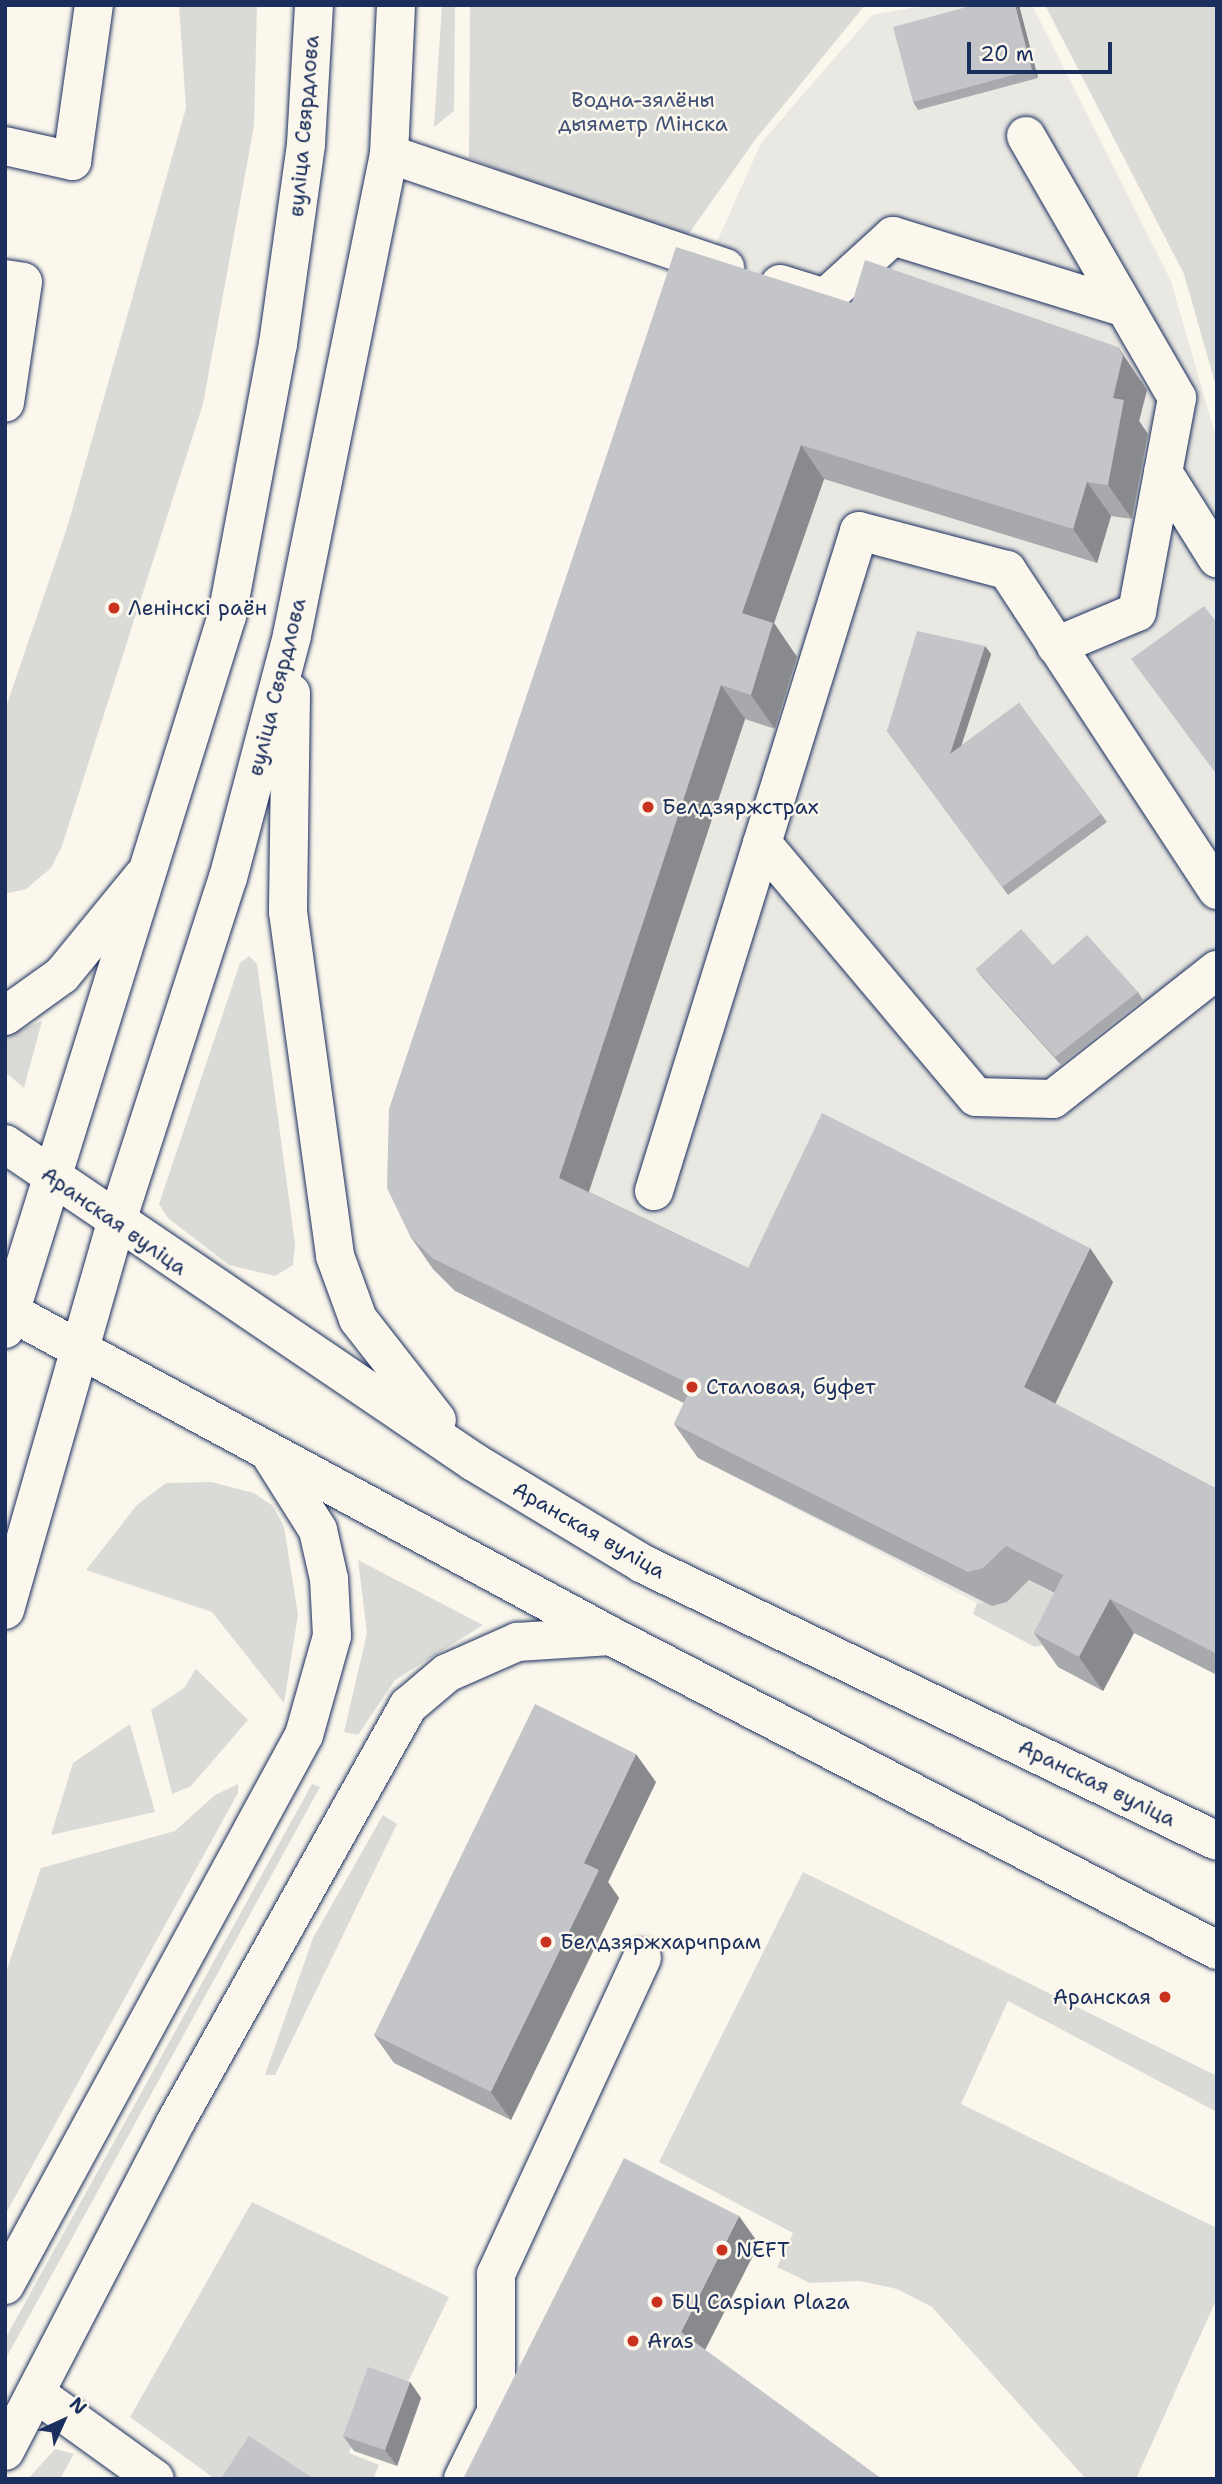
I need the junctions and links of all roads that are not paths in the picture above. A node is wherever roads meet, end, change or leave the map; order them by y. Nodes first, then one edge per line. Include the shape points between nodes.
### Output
1 (93, 5) edge
2 (314, 5) edge
3 (396, 5) edge
4 (1026, 136) dead end
5 (5, 146) edge
6 (389, 154) junction
7 (5, 278) edge
8 (1125, 308) junction
9 (5, 403) edge
10 (1163, 472) junction
11 (1217, 558) edge
12 (292, 635) junction
13 (1056, 646) junction
14 (762, 843) junction
15 (155, 861) junction
16 (1217, 890) edge
17 (1217, 970) edge
18 (5, 1016) edge
19 (5, 1144) edge
20 (55, 1181) junction
21 (654, 1191) dead end
22 (116, 1224) junction
23 (7, 1317) edge
24 (79, 1351) junction
25 (269, 1452) junction
26 (474, 1462) junction
27 (5, 1610) edge
28 (611, 1636) junction
29 (1217, 1841) edge
30 (1217, 1950) edge
31 (642, 1958) dead end
32 (5, 2285) edge
33 (37, 2394) junction
34 (5, 2451) edge
35 (155, 2479) edge
36 (463, 2479) edge

1 - 5 main road via 72,161
2 - 15 main road, вуліца Свярдлова via 306,144 276,358 227,616
3 - 6 main road, вуліца Свярдлова
4 - 8 main road
6 - 8 main road via 461,183 825,298 893,236
6 - 12 main road, вуліца Свярдлова
7 - 9 main road via 23,282
8 - 10 main road via 1177,398
10 - 11 main road
10 - 13 main road via 1137,612
12 - 22 main road, вуліца Свярдлова via 228,878
12 - 26 main road via 288,912 335,1256 358,1319 379,1351
13 - 14 main road via 1007,570 859,530
13 - 16 main road
14 - 17 main road via 976,1097 1053,1100
14 - 21 main road
15 - 18 main road via 62,975
15 - 20 main road, вуліца Свярдлова
19 - 20 main road, Аранская вуліца
20 - 22 main road, Аранская вуліца
20 - 23 main road, вуліца Свярдлова
22 - 24 main road, вуліца Свярдлова
22 - 26 main road, Аранская вуліца
23 - 24 main road
24 - 25 main road
24 - 27 main road, вуліца Свярдлова
25 - 28 main road
25 - 32 main road via 318,1530 329,1579 332,1636 304,1735
26 - 29 main road, Аранская вуліца via 643,1564
28 - 30 main road
28 - 33 main road via 517,1643 447,1673 408,1706 181,2111
31 - 36 main road via 496,2274 496,2412
33 - 34 main road
33 - 35 main road

